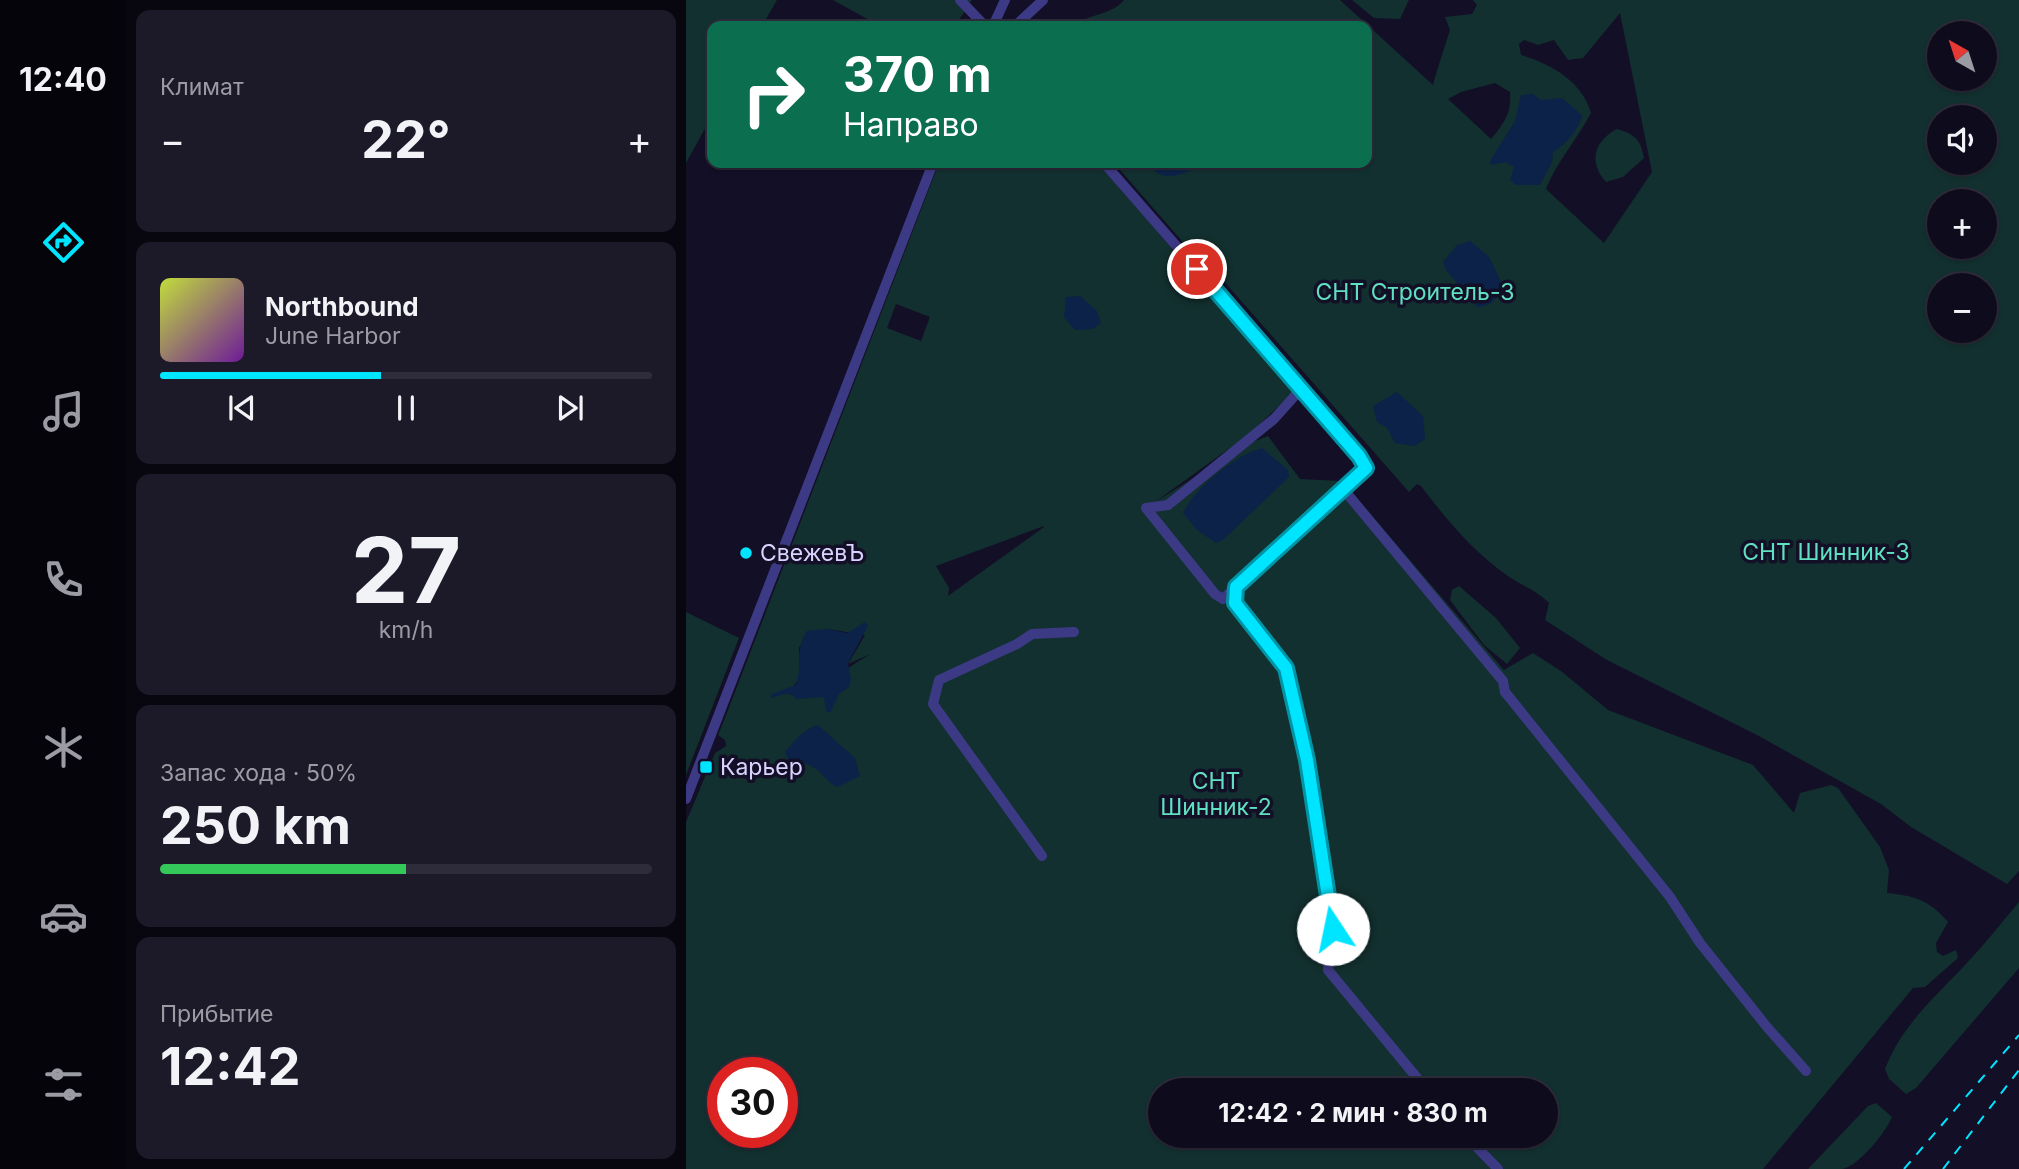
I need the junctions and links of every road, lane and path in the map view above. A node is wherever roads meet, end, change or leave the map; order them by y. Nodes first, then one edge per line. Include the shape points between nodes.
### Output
1 (960, 0) edge
2 (1004, 0) edge
3 (1043, 0) edge
4 (980, 21) edge
5 (995, 21) edge
6 (1020, 21) edge
7 (931, 168) edge
8 (1108, 168) edge
9 (1300, 390) junction
10 (1343, 490) junction
11 (1236, 587) junction
12 (1074, 632) dead end
13 (686, 799) edge
14 (1042, 856) dead end
15 (1806, 1071) dead end
16 (1416, 1078) edge
17 (1477, 1148) edge
18 (1498, 1169) edge

1 - 4 street
2 - 5 street
3 - 6 street
7 - 13 street
8 - 9 street
9 - 10 street via 1364,461 1364,471
9 - 11 street via 1274,419 1168,505 1146,508 1215,594 1223,599
10 - 11 street
10 - 15 street via 1503,681 1504,692
11 - 16 street via 1235,603 1286,668 1299,719 1333,929 1328,970
12 - 14 street via 1032,634 939,680 933,704
17 - 18 street

